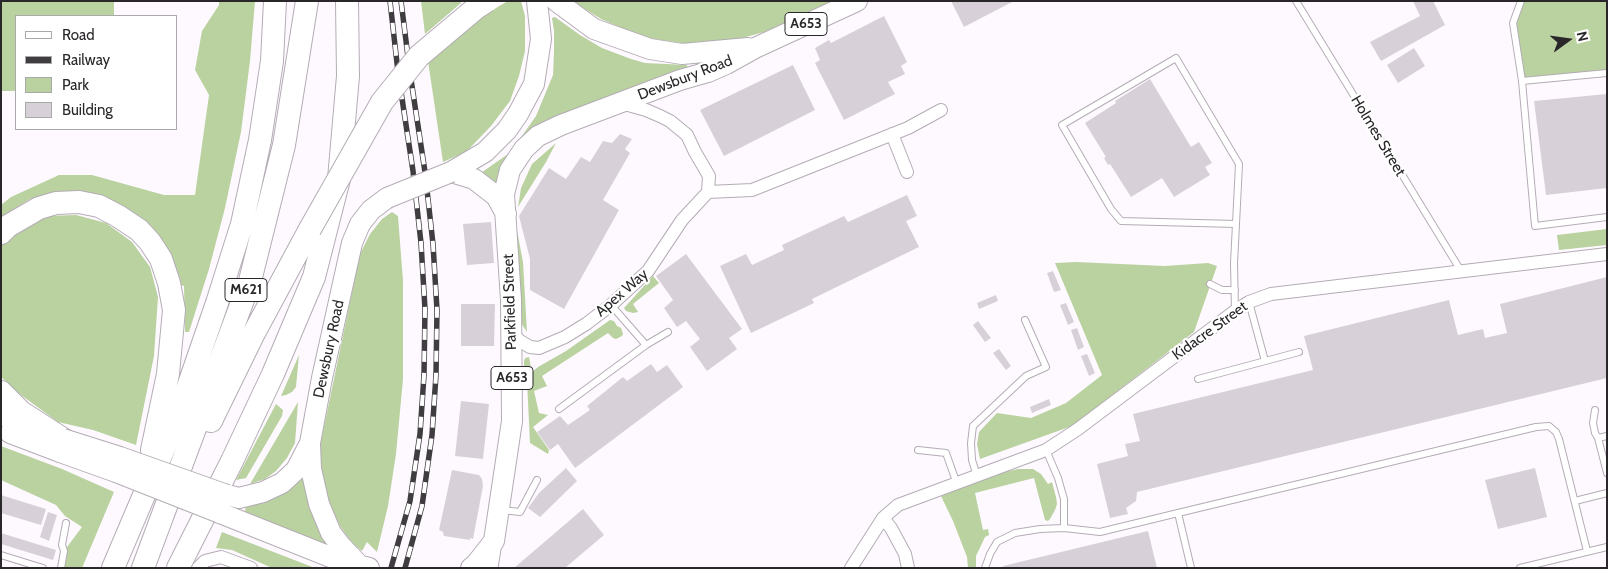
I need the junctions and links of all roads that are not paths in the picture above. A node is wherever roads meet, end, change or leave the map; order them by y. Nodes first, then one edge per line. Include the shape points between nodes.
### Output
1 (274, 1) edge
2 (307, 1) edge
3 (347, 1) edge
4 (487, 1) edge
5 (537, 1) edge
6 (556, 1) edge
7 (857, 1) edge
8 (1296, 1) edge
9 (1521, 1) edge
10 (755, 48) junction
11 (1607, 73) edge
12 (1522, 81) junction
13 (621, 103) junction
14 (941, 110) dead end
15 (892, 134) junction
16 (538, 136) joint
17 (452, 172) junction
18 (907, 172) dead end
19 (708, 192) junction
20 (506, 214) junction
21 (1607, 217) edge
22 (1236, 224) junction
23 (1, 233) edge
24 (1607, 254) edge
25 (1461, 271) junction
26 (1210, 284) dead end
27 (1235, 290) junction
28 (1249, 302) junction
29 (611, 304) junction
30 (1235, 310) junction
31 (1026, 320) dead end
32 (511, 332) junction
33 (668, 332) dead end
34 (646, 345) junction
35 (1299, 352) dead end
36 (1265, 362) junction
37 (1198, 379) dead end
38 (1, 392) edge
39 (559, 409) dead end
40 (1595, 410) dead end
41 (1, 414) edge
42 (1, 429) edge
43 (1607, 436) edge
44 (1598, 438) junction
45 (310, 443) junction
46 (61, 445) junction
47 (918, 450) dead end
48 (1046, 450) junction
49 (1607, 473) edge
50 (977, 476) junction
51 (536, 480) dead end
52 (957, 484) junction
53 (1607, 493) edge
54 (1575, 501) junction
55 (141, 504) junction
56 (223, 504) junction
57 (498, 510) junction
58 (1178, 513) junction
59 (883, 518) junction
60 (66, 523) dead end
61 (1064, 528) junction
62 (494, 541) junction
63 (1607, 547) edge
64 (1587, 551) junction
65 (1, 555) edge
66 (337, 564) edge
67 (365, 567) edge
68 (43, 568) edge
69 (61, 568) edge
70 (113, 568) edge
71 (145, 568) edge
72 (178, 568) edge
73 (198, 568) edge
74 (251, 568) edge
75 (471, 568) edge
76 (490, 568) edge
77 (851, 568) edge
78 (908, 568) edge
79 (985, 568) edge
80 (1191, 568) edge
81 (1520, 568) edge

1 - 55 highway, M621 via 272,61 242,224 179,413
2 - 71 highway, M621 via 284,145 250,281
3 - 72 highway via 348,76 340,179 314,277 273,374
4 - 71 highway, bridge via 419,56 382,102 249,341
5 - 17 main road, Dewsbury Road via 541,39 534,84 507,130 485,152
6 - 10 main road, A653 via 594,29 650,49 682,54
7 - 10 main road, Dewsbury Road / A653
8 - 25 lane, Holmes Street
9 - 12 lane via 1513,24
10 - 13 main road, Dewsbury Road / A653 via 708,72
11 - 12 lane
12 - 21 lane via 1535,226
13 - 16 main road, Dewsbury Road / A653
13 - 19 street via 660,116 687,135 709,176
14 - 15 street
15 - 18 street
15 - 19 street via 752,190
16 - 20 main road, Parkfield Street / A653 via 524,149 510,170 504,194
17 - 20 main road, A653 via 474,179 496,196
17 - 45 main road, Dewsbury Road, bridge via 387,198 360,224 352,243
19 - 29 street, Apex Way via 682,220 648,271
20 - 32 main road, Parkfield Street / A653
22 - 22 lane via 1240,164 1176,58 1062,125 1121,221
22 - 27 lane
23 - 55 highway via 39,208 79,202 99,206 132,225 162,259 174,310 168,374
24 - 25 street, Kidacre Street
25 - 28 street, Kidacre Street via 1271,294
26 - 27 lane via 1222,290
27 - 30 lane
28 - 30 street, Kidacre Street
28 - 36 lane
29 - 32 street, Apex Way via 565,337 539,348 520,341
29 - 34 lane
30 - 48 street, Kidacre Street
31 - 50 lane via 1046,367 1026,376 973,426 972,460
32 - 57 main road, Parkfield Street / A653 via 512,421
33 - 34 lane
34 - 39 lane
35 - 36 lane
36 - 37 lane
38 - 46 highway
40 - 44 lane via 1593,423
41 - 46 main road, Dewsbury Road
42 - 46 main road, Dewsbury Road
43 - 44 lane
44 - 49 lane
45 - 56 main road, Dewsbury Road via 296,470 282,483
45 - 67 main road via 311,469 319,504 331,533
46 - 56 main road, Dewsbury Road, bridge via 120,457
47 - 52 lane via 946,453
48 - 50 street, Kidacre Street
48 - 61 lane via 1064,499
50 - 52 street, Kidacre Street
51 - 57 lane via 520,512
52 - 59 street, Kidacre Street via 898,505
53 - 54 lane
54 - 58 lane via 1559,439 1549,426
54 - 64 lane
55 - 70 highway, M621
56 - 66 main road, Dewsbury Road
57 - 62 main road, Parkfield Street / A653
58 - 61 lane via 1100,532
58 - 80 lane
59 - 77 street
59 - 78 street via 905,554
60 - 69 lane
61 - 79 lane via 1015,533 997,542
62 - 75 main road
62 - 76 street, Parkfield Street
63 - 64 lane
64 - 81 lane
65 - 68 lane
66 - 67 main road, Dewsbury Road
73 - 74 street via 205,561 221,557

